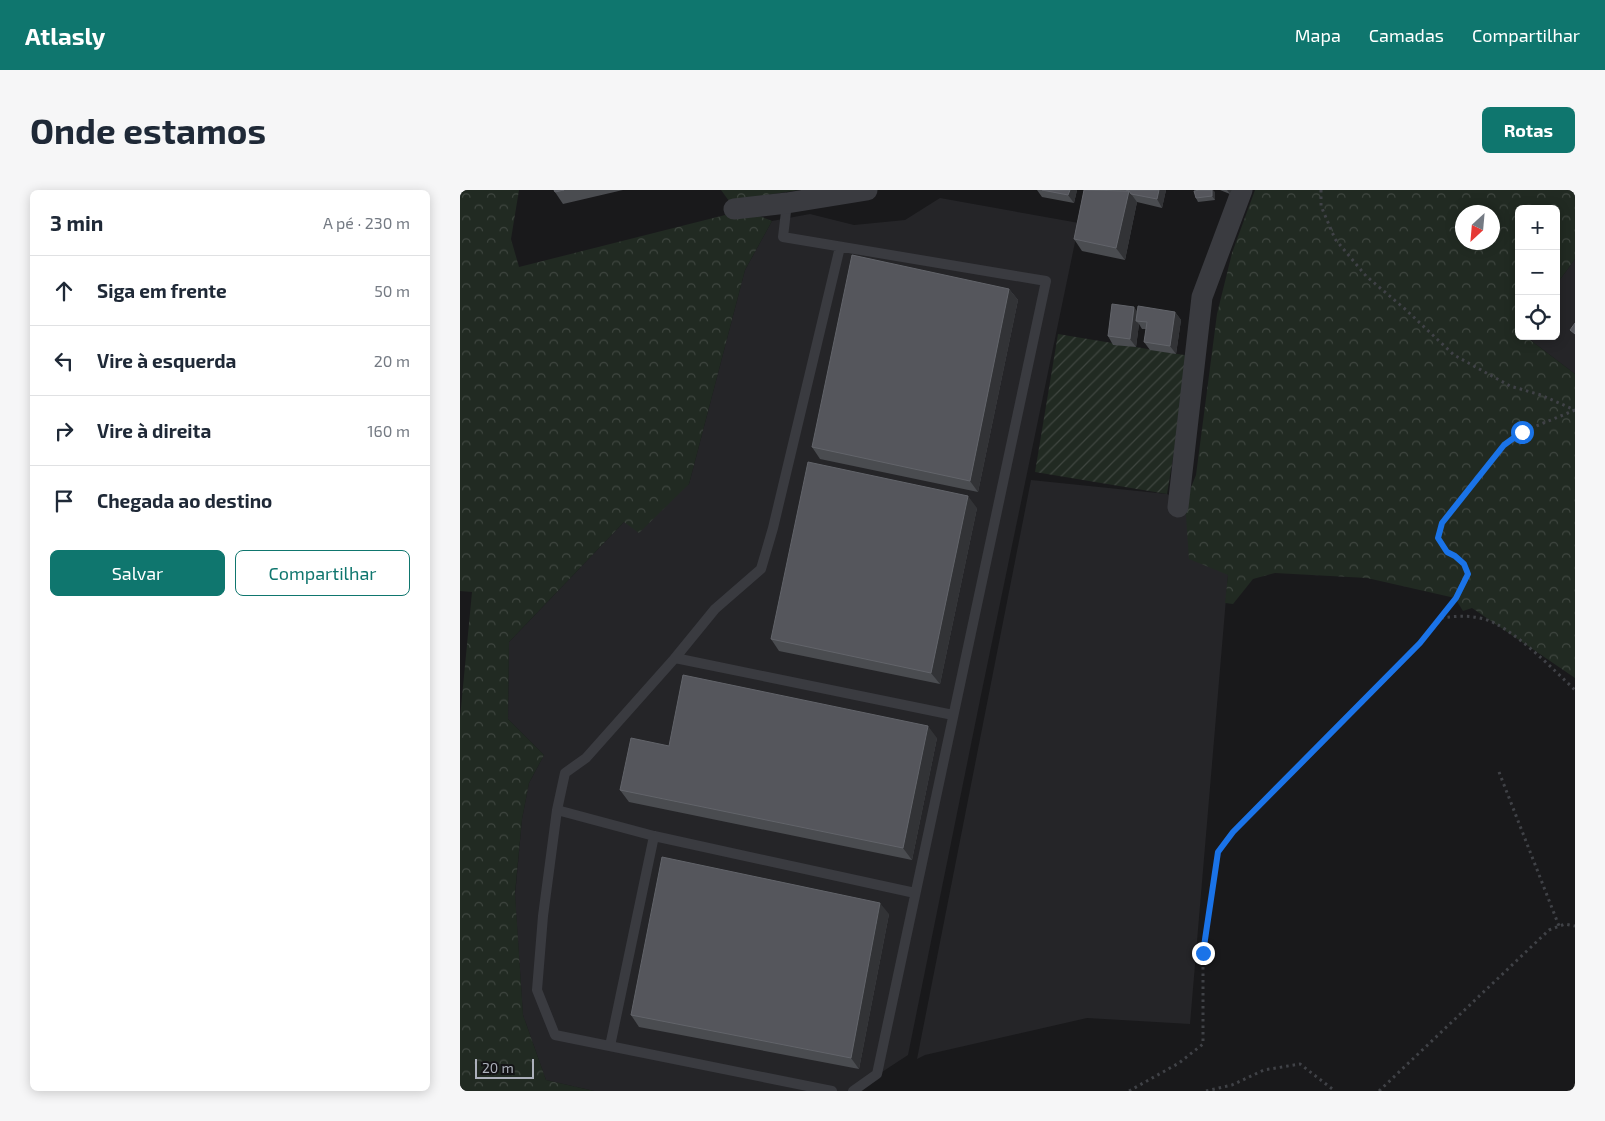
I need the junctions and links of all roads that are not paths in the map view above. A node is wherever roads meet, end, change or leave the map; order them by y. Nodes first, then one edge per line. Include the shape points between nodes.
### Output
1 (867, 190) edge
2 (1242, 190) edge
3 (787, 203) junction
4 (734, 209) dead end
5 (840, 247) junction
6 (1178, 507) dead end
7 (676, 658) junction
8 (953, 716) junction
9 (557, 810) junction
10 (654, 836) junction
11 (915, 893) junction
12 (610, 1046) junction
13 (792, 1087) edge
14 (832, 1091) edge
15 (853, 1091) edge

1 - 3 street
2 - 6 street via 1202,297
3 - 4 street
3 - 5 lane via 783,237
5 - 7 lane via 774,528 761,569 716,609
5 - 8 lane via 1046,281
7 - 8 lane
7 - 9 lane via 586,758 565,773
8 - 11 lane
9 - 10 lane
9 - 12 lane via 542,916 537,990 555,1035
10 - 11 lane
10 - 12 lane
11 - 15 lane via 877,1074
12 - 13 lane
13 - 14 lane

